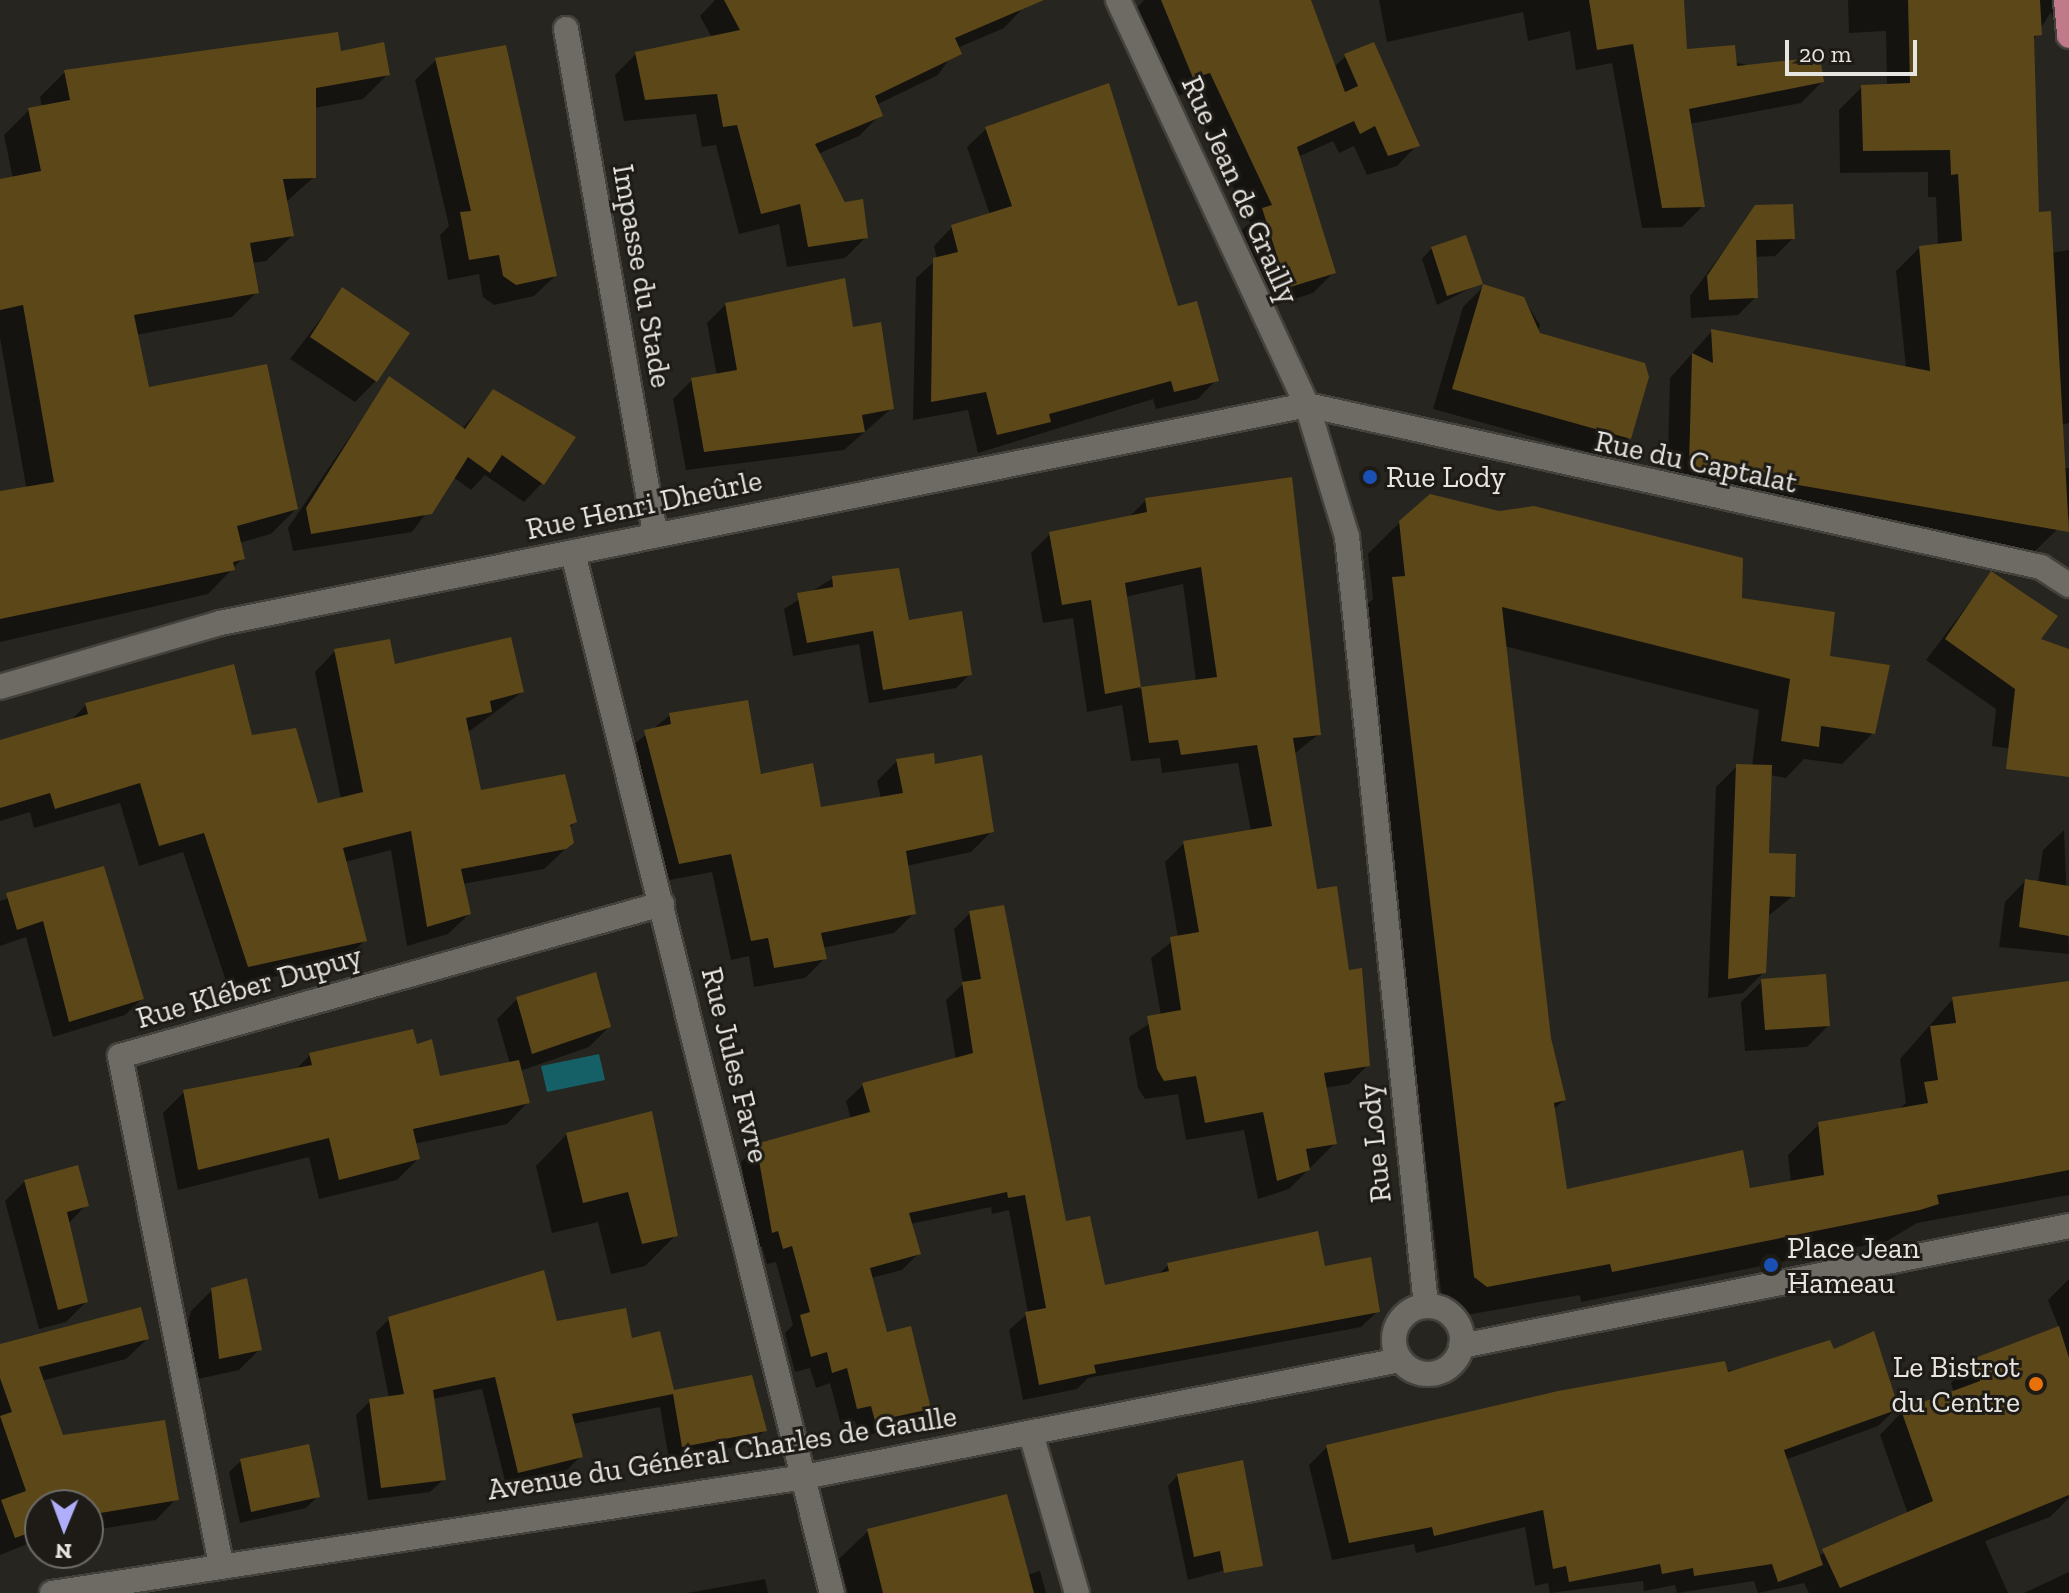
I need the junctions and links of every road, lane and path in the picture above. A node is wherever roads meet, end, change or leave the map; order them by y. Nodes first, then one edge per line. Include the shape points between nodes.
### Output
1 (1118, 0) edge
2 (2066, 0) edge
3 (566, 29) dead end
4 (2069, 36) edge
5 (1307, 405) junction
6 (655, 533) junction
7 (573, 553) junction
8 (2069, 585) edge
9 (0, 687) edge
10 (662, 904) junction
11 (2069, 1226) edge
12 (1426, 1306) junction
13 (1461, 1346) junction
14 (1400, 1360) junction
15 (1031, 1434) junction
16 (804, 1477) junction
17 (221, 1564) junction
18 (52, 1593) edge
19 (832, 1593) edge
20 (1077, 1593) edge

1 - 5 street, Rue Jean de Grailly
2 - 4 main road
3 - 6 street, Impasse du Stade
5 - 6 street, Rue Henri Dheûrle
5 - 8 street, Rue du Captalat via 2041,567
5 - 12 street, Rue Lody via 1347,537
6 - 7 street, Rue Henri Dheûrle
7 - 9 street, Rue Henri Dheûrle via 220,623
7 - 10 street, Rue Jules Favre
10 - 16 street, Rue Jules Favre
10 - 17 street, Rue Kléber Dupuy via 120,1056
11 - 13 street
12 - 13 street via 1450,1314
12 - 14 street via 1397,1327
13 - 14 street via 1452,1363 1431,1373
14 - 15 street, Avenue du Général Charles de Gaulle
15 - 16 street, Avenue du Général Charles de Gaulle
15 - 20 street
16 - 17 street, Avenue du Général Charles de Gaulle
16 - 19 street, Rue Jules Favre
17 - 18 street, Avenue du Général Charles de Gaulle

